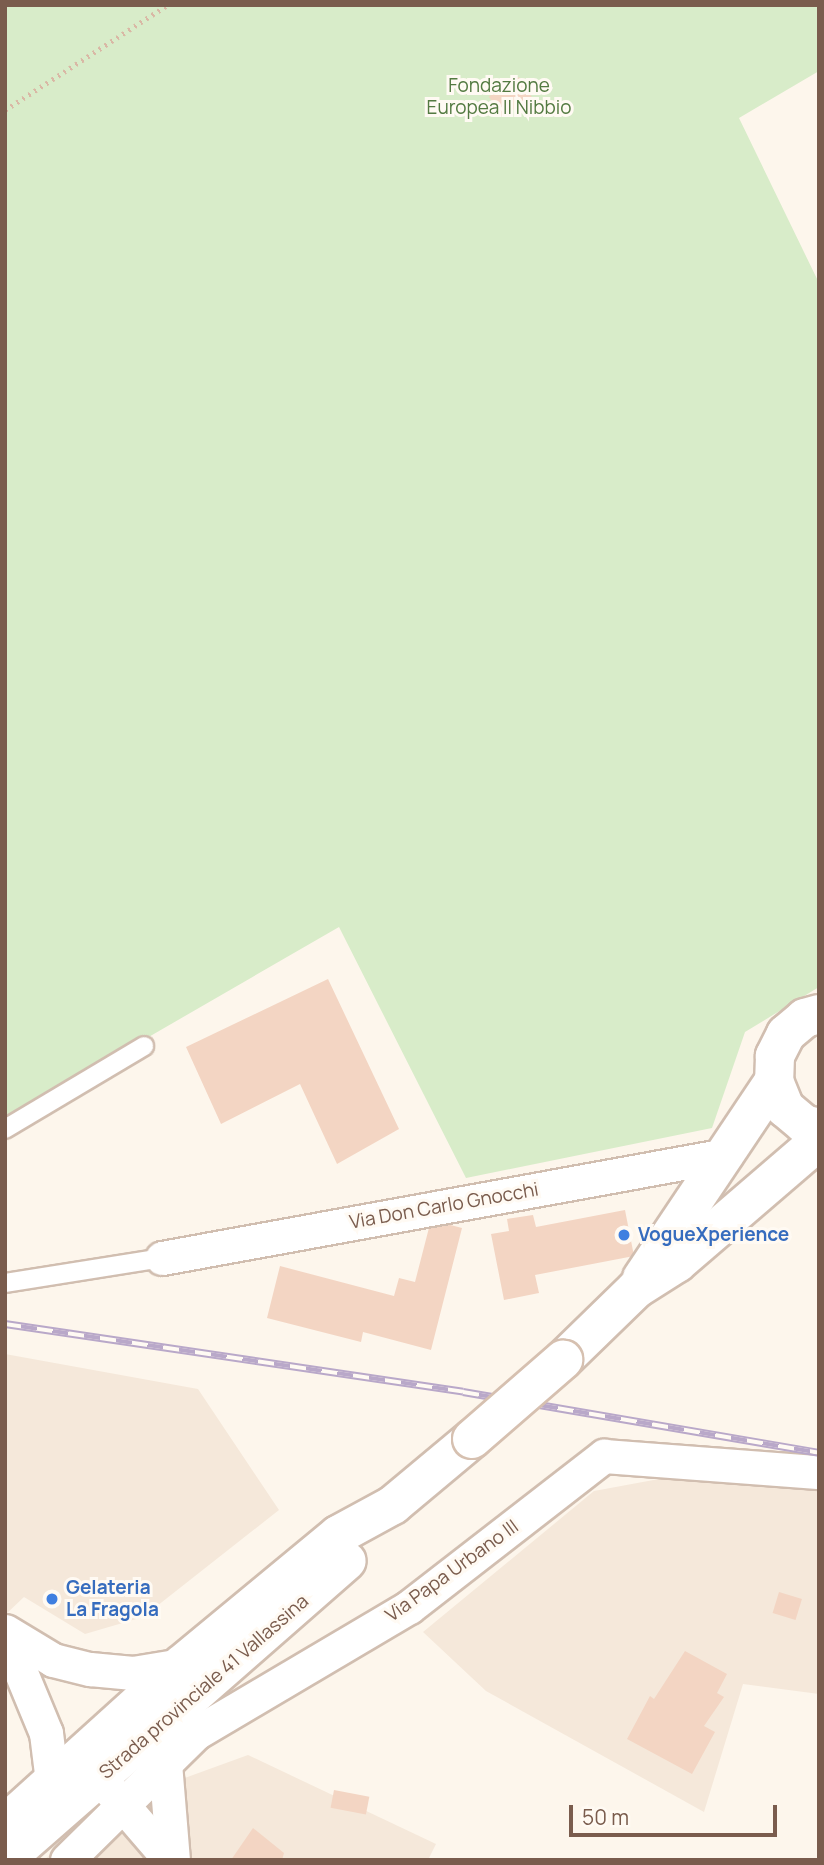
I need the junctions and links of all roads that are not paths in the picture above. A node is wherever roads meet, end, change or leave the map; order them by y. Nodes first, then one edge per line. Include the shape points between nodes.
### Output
1 (818, 1014) edge
2 (144, 1046) dead end
3 (774, 1081) junction
4 (819, 1128) edge
5 (5, 1129) edge
6 (819, 1141) edge
7 (726, 1155) junction
8 (162, 1258) joint
9 (5, 1283) edge
10 (636, 1290) junction
11 (819, 1472) edge
12 (393, 1505) junction
13 (5, 1632) edge
14 (181, 1665) junction
15 (13, 1672) edge
16 (156, 1750) junction
17 (52, 1781) junction
18 (111, 1792) junction
19 (5, 1824) edge
20 (5, 1860) edge
21 (67, 1860) edge
22 (172, 1860) edge

1 - 3 main road via 786,1034 775,1056
2 - 5 lane
3 - 4 main road via 785,1108 804,1124
3 - 7 main road, Strada provinciale 41 Vallassina
6 - 10 main road, Strada provinciale 41 Vallassina via 677,1262
7 - 8 street, Via Don Carlo Gnocchi
7 - 10 main road, Strada provinciale 41 Vallassina via 659,1249
8 - 9 lane
10 - 12 main road, Strada provinciale 41 Vallassina, bridge via 563,1360
11 - 16 street, Via Papa Urbano III via 604,1456 409,1606 196,1733
12 - 14 main road, Strada provinciale 41 Vallassina via 338,1535
12 - 16 main road, Strada provinciale 41 Vallassina via 360,1549
13 - 14 street via 53,1660 90,1669 133,1673
13 - 15 street
14 - 17 main road, Strada provinciale 41 Vallassina
15 - 17 street via 50,1748
16 - 18 main road, Strada provinciale 41 Vallassina
16 - 22 street
17 - 19 main road, Strada provinciale 41 Vallassina
18 - 20 main road, Strada provinciale 41 Vallassina
18 - 21 street
18 - 22 street

